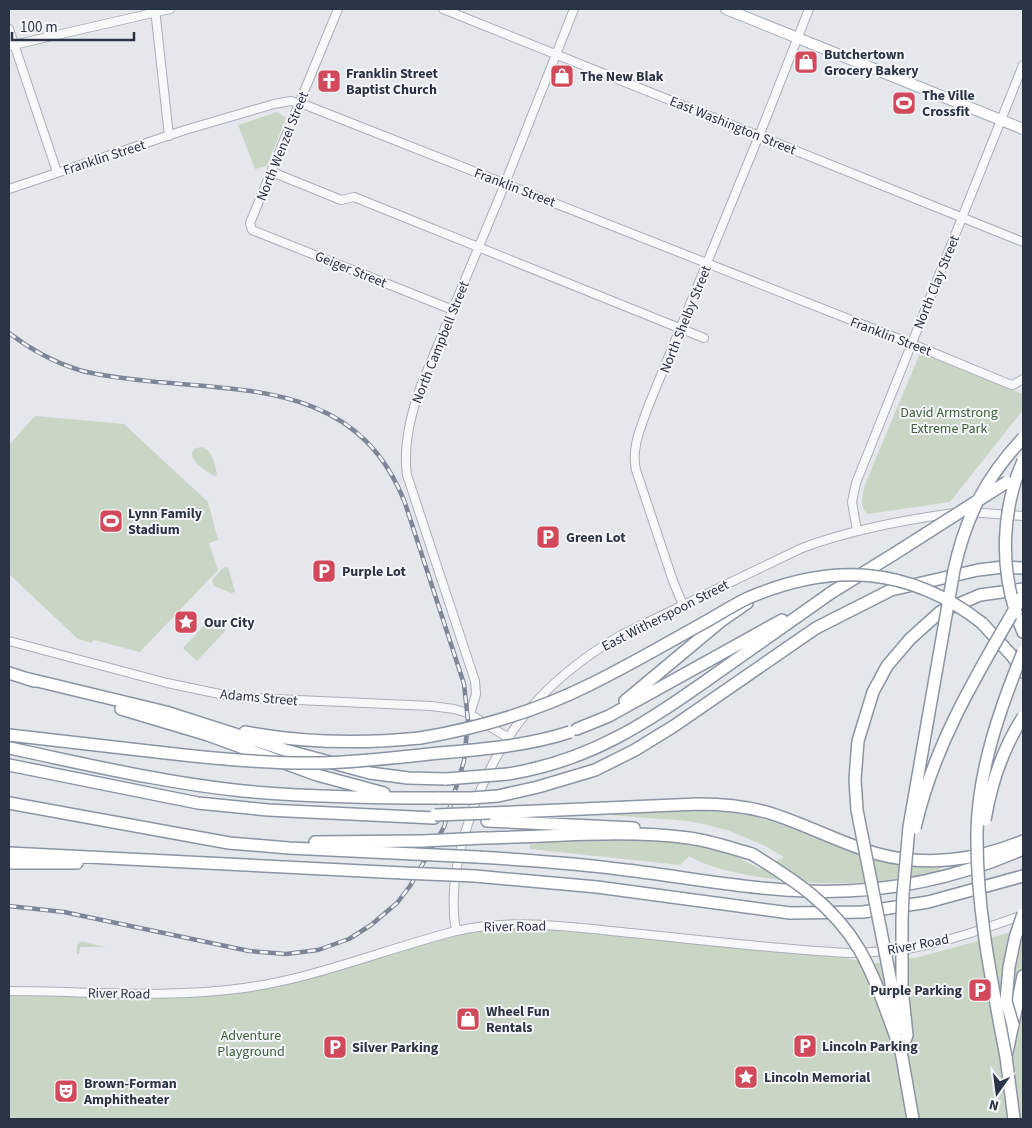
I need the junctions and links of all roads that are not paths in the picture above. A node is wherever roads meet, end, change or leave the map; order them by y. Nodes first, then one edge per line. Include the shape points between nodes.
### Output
1 (170, 9) edge
2 (338, 9) edge
3 (443, 9) edge
4 (574, 9) edge
5 (726, 9) edge
6 (809, 9) edge
7 (155, 10) edge
8 (9, 28) edge
9 (799, 38) junction
10 (12, 45) edge
11 (556, 54) junction
12 (1023, 65) edge
13 (300, 103) junction
14 (1001, 120) junction
15 (1023, 129) edge
16 (168, 136) junction
17 (759, 136) junction
18 (57, 172) junction
19 (272, 172) junction
20 (505, 184) junction
21 (9, 189) edge
22 (962, 218) junction
23 (251, 227) joint
24 (1023, 242) edge
25 (478, 246) junction
26 (708, 264) junction
27 (453, 310) junction
28 (682, 328) junction
29 (704, 338) dead end
30 (912, 344) junction
31 (1023, 379) edge
32 (1023, 438) edge
33 (1023, 461) edge
34 (1023, 472) edge
35 (1023, 516) edge
36 (858, 531) junction
37 (1023, 568) edge
38 (773, 589) junction
39 (1023, 589) edge
40 (835, 590) junction
41 (1023, 595) edge
42 (683, 605) junction
43 (1023, 632) edge
44 (9, 641) edge
45 (1023, 652) edge
46 (1023, 672) edge
47 (9, 673) edge
48 (29, 679) junction
49 (166, 712) junction
50 (470, 714) junction
51 (1023, 717) edge
52 (573, 731) junction
53 (9, 735) edge
54 (508, 737) junction
55 (9, 748) edge
56 (9, 766) edge
57 (398, 798) junction
58 (9, 803) edge
59 (489, 817) junction
60 (164, 832) junction
61 (1023, 841) edge
62 (1023, 849) edge
63 (9, 853) edge
64 (752, 854) junction
65 (978, 862) junction
66 (9, 863) edge
67 (253, 866) junction
68 (1023, 876) edge
69 (904, 883) junction
70 (1023, 915) edge
71 (456, 931) junction
72 (1023, 976) edge
73 (9, 991) edge
74 (1013, 1025) junction
75 (901, 1051) junction
76 (1006, 1057) junction
77 (913, 1119) edge
78 (1014, 1119) edge

1 - 7 street
2 - 13 street, North Wenzel Street
3 - 11 street, East Washington Street
4 - 11 street, North Campbell Street
5 - 9 main road
6 - 9 street, North Shelby Street
7 - 10 street
7 - 16 street
8 - 10 street
9 - 14 main road
9 - 17 street, North Shelby Street
10 - 18 street
11 - 17 street, East Washington Street
11 - 20 street, North Campbell Street
12 - 14 street, North Clay Street
13 - 16 street, Franklin Street via 274,104
13 - 19 street, North Wenzel Street
13 - 20 street, Franklin Street
14 - 15 main road
14 - 22 street, North Clay Street
16 - 18 street, Franklin Street
17 - 22 street, East Washington Street
17 - 26 street, North Shelby Street
18 - 21 street, Franklin Street
19 - 23 street, North Wenzel Street
19 - 25 street via 341,200 354,197
20 - 25 street, North Campbell Street
20 - 26 street, Franklin Street
22 - 24 street, East Washington Street
22 - 30 street, North Clay Street
23 - 27 street, Geiger Street
25 - 27 street, North Campbell Street
25 - 28 street
26 - 28 street, North Shelby Street
26 - 30 street, Franklin Street
27 - 50 street, North Campbell Street via 416,399 406,468 475,681 476,694
28 - 29 street
28 - 42 street, North Shelby Street via 640,428 634,460
30 - 31 street, Franklin Street via 1013,385
30 - 36 street, North Clay Street via 856,483 852,502
32 - 69 highway, bridge via 987,483 958,551 912,805
33 - 43 highway, bridge via 1012,494 1006,539 1012,602
34 - 40 highway, bridge
35 - 36 street, East Witherspoon Street via 965,512
36 - 42 street, East Witherspoon Street via 788,554
37 - 57 highway, bridge via 978,570 891,590 816,628 674,726 595,770 498,796
38 - 46 highway, bridge via 830,575 876,576 905,582 960,607 1014,657
38 - 49 highway, bridge via 747,599 564,697 474,728 420,738 368,742 295,740
38 - 52 highway, bridge via 721,621 625,700
39 - 75 highway, bridge via 980,595 940,612 910,639 887,666 873,692 858,740 857,810
40 - 49 highway, bridge via 629,732 565,760 525,771 446,780 370,773
40 - 52 highway via 609,716
41 - 69 highway, bridge via 972,682 943,744 924,793
42 - 54 street, East Witherspoon Street via 621,635 576,664 541,696
44 - 50 street, Adams Street via 167,684 234,697 431,706
45 - 65 highway, bridge via 1001,710 986,770 977,831
47 - 48 highway
48 - 49 highway
48 - 57 highway
50 - 54 street, Adams Street
51 - 65 highway, bridge via 994,780
52 - 53 highway, bridge via 516,746 322,763 262,762
54 - 71 street, East Witherspoon Street via 486,776 462,842 453,916
55 - 57 highway via 156,778 224,788
56 - 59 highway via 222,806
58 - 60 highway
59 - 61 highway via 698,804 732,806 768,813 878,854 920,860 964,859
59 - 64 highway via 682,831
60 - 62 highway, bridge via 259,846 594,866 767,888 828,892 921,882 974,868
60 - 64 highway, bridge via 293,842 381,843 580,834 679,838
63 - 67 highway
64 - 75 highway, bridge via 796,881 822,903 859,948
65 - 76 highway, bridge via 983,931
66 - 67 highway
67 - 68 highway, bridge via 475,876 598,887 790,913 863,912 928,902
69 - 75 highway, bridge via 902,988 906,1035
70 - 71 street, River Road via 939,942 865,952 817,951 528,924
70 - 74 highway, bridge via 1008,967 1006,1001
71 - 73 street, River Road via 306,975 245,988 185,994
72 - 74 highway
74 - 76 highway, bridge
75 - 77 highway
76 - 78 highway

